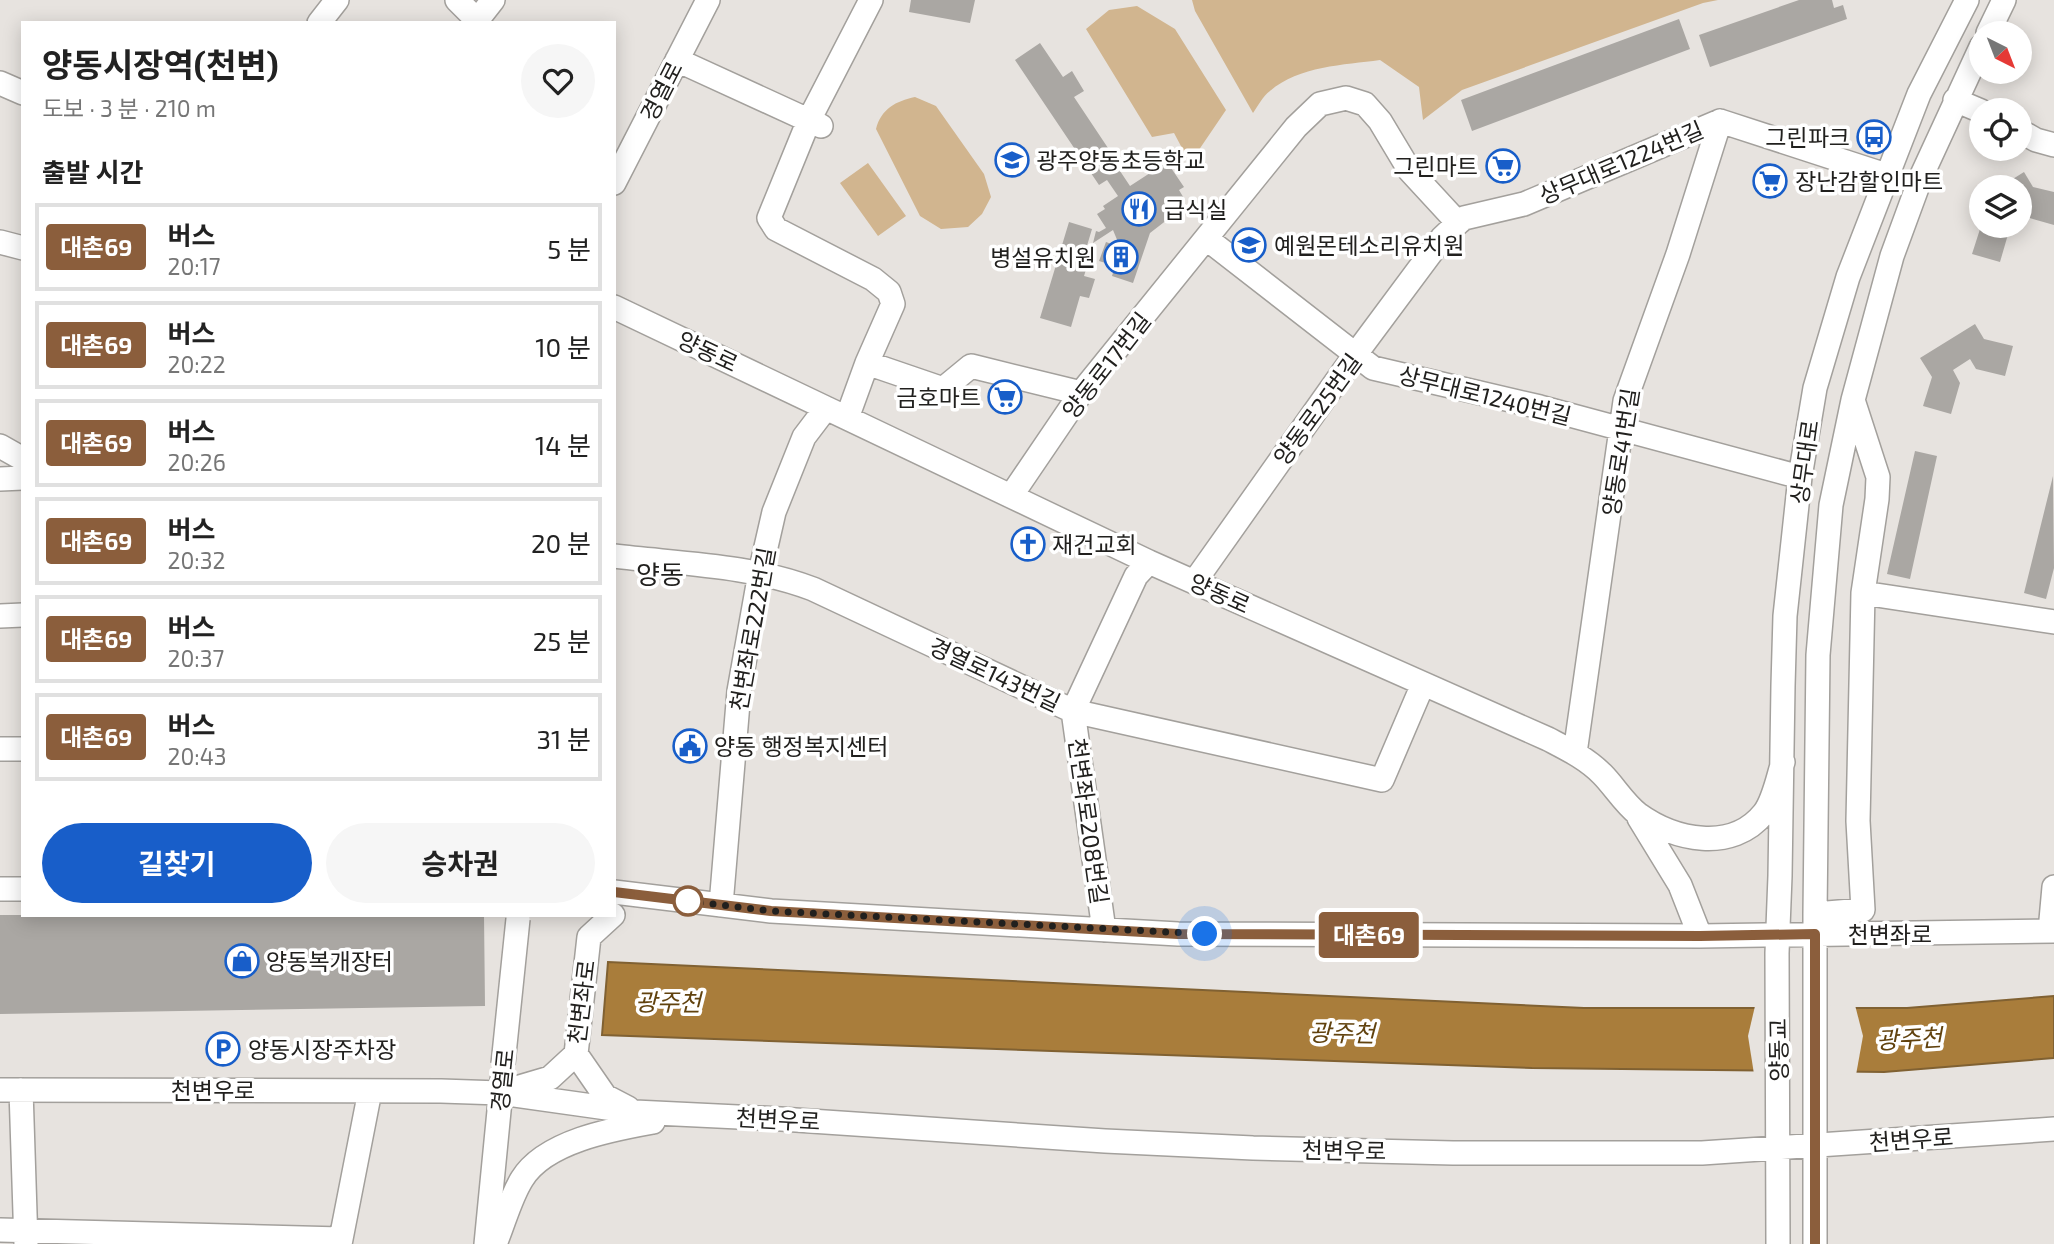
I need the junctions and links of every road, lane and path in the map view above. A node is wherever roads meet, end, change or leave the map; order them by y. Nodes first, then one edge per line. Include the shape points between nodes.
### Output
1 (337, 0) edge
2 (457, 0) edge
3 (493, 0) edge
4 (708, 0) edge
5 (871, 0) edge
6 (1967, 0) edge
7 (2004, 0) edge
8 (321, 21) edge
9 (475, 21) edge
10 (477, 21) edge
11 (1993, 21) edge
12 (677, 60) junction
13 (1969, 71) edge
14 (0, 83) edge
15 (21, 92) edge
16 (1955, 100) junction
17 (1969, 106) edge
18 (1720, 121) junction
19 (815, 123) junction
20 (2032, 138) edge
21 (2054, 145) edge
22 (1886, 175) junction
23 (616, 179) edge
24 (1450, 230) junction
25 (1207, 239) junction
26 (0, 242) edge
27 (21, 247) edge
28 (616, 308) edge
29 (1355, 355) junction
30 (867, 363) junction
31 (1081, 393) junction
32 (1853, 400) junction
33 (836, 413) junction
34 (1620, 430) junction
35 (0, 446) edge
36 (21, 458) edge
37 (1800, 477) junction
38 (21, 478) edge
39 (0, 479) edge
40 (1011, 496) junction
41 (616, 556) edge
42 (1149, 562) junction
43 (760, 573) junction
44 (1195, 581) junction
45 (1863, 593) junction
46 (21, 615) edge
47 (0, 616) edge
48 (2054, 622) edge
49 (1423, 684) junction
50 (1073, 711) junction
51 (0, 749) edge
52 (21, 749) edge
53 (1575, 753) junction
54 (1783, 762) junction
55 (1636, 812) junction
56 (2054, 887) edge
57 (0, 889) edge
58 (21, 889) edge
59 (625, 894) edge
60 (721, 905) junction
61 (616, 911) edge
62 (518, 917) edge
63 (612, 917) edge
64 (1104, 930) junction
65 (2052, 931) edge
66 (1815, 935) junction
67 (1700, 936) junction
68 (1778, 944) junction
69 (576, 1054) junction
70 (10, 1090) edge
71 (370, 1091) junction
72 (500, 1093) junction
73 (635, 1112) junction
74 (694, 1115) junction
75 (2054, 1129) edge
76 (1817, 1145) junction
77 (1779, 1147) junction
78 (0, 1230) edge
79 (26, 1238) edge
80 (175, 1239) edge
81 (341, 1241) edge
82 (486, 1244) edge
83 (495, 1244) edge
84 (1778, 1244) edge
85 (1815, 1244) edge

1 - 8 street
2 - 9 street
3 - 10 street
4 - 12 street, 경열로
5 - 19 street
6 - 22 street, 상무대로 via 1919,94
7 - 11 street
12 - 19 street
12 - 23 street, 경열로
13 - 16 street, 상무대로
14 - 15 street
16 - 17 street
16 - 32 street, 상무대로 via 1892,256
18 - 22 street, 상무대로1224번길
18 - 24 street, 상무대로1224번길 via 1524,204 1464,218
18 - 34 street, 양동로41번길 via 1678,254 1632,376
19 - 30 street, 천변좌로222번길 via 769,218 776,229 873,279 889,292 893,304
20 - 21 street
22 - 37 street, 상무대로 via 1847,277 1815,388
24 - 25 street, 양동로17번길 via 1373,110 1346,98 1312,110
24 - 29 street, 양동로25번길
25 - 29 street, 상무대로1240번길
25 - 31 street, 양동로17번길
26 - 27 street
28 - 33 street, 양동로
29 - 34 street, 상무대로1240번길 via 1373,368
29 - 44 street, 양동로25번길
30 - 31 street via 943,389 971,366
30 - 33 street, 천변좌로222번길
31 - 40 street, 양동로17번길
32 - 45 street via 1878,477
32 - 66 street, 상무대로 via 1831,505 1818,655
33 - 40 street, 양동로
33 - 43 street, 천변좌로222번길 via 804,437 774,512
34 - 37 street, 상무대로1240번길
34 - 53 street, 양동로41번길
35 - 36 street
37 - 54 street, 상무대로 via 1785,615
38 - 39 street
40 - 42 street, 양동로
41 - 43 street, 경열로143번길
42 - 44 street, 양동로
42 - 50 street, 천변좌로208번길 via 1136,576
43 - 50 street, 경열로143번길 via 813,589
43 - 60 street, 천변좌로222번길 via 739,691
44 - 49 street, 양동로
45 - 48 street
45 - 66 street via 1858,821 1863,910
46 - 47 street
49 - 50 street, 경열로143번길 via 1382,780
49 - 53 street, 양동로
50 - 64 street, 천변좌로208번길
51 - 52 street
53 - 55 street, 양동로 via 1595,767
54 - 55 street, 양동로 via 1765,812 1730,835 1685,837
54 - 68 street, 상무대로
55 - 67 street via 1680,885
56 - 65 street
57 - 58 street
59 - 60 street, 천변좌로
59 - 61 street, 천변좌로
60 - 64 street, 천변좌로
62 - 72 street, 경열로, bridge
63 - 69 street, 천변좌로 via 589,937
64 - 67 street, 천변좌로
65 - 66 street, 천변좌로
66 - 68 street, 천변좌로
66 - 76 street, 상무대로
67 - 68 street, 천변좌로
68 - 77 street, 양동교
69 - 72 street, 천변좌로 via 550,1078
69 - 73 street, 천변우로 via 605,1096
70 - 71 street, 천변우로
70 - 79 street
71 - 72 street, 천변우로
71 - 81 street
72 - 73 street, 천변우로
72 - 82 street, 경열로
73 - 74 street, 천변우로
74 - 77 street, 천변우로 via 1254,1148 1583,1154
74 - 83 street via 603,1131 536,1164 522,1178
75 - 76 street, 천변우로
76 - 77 street, 천변우로
76 - 85 street
77 - 84 street
78 - 79 street
79 - 80 street
80 - 81 street

